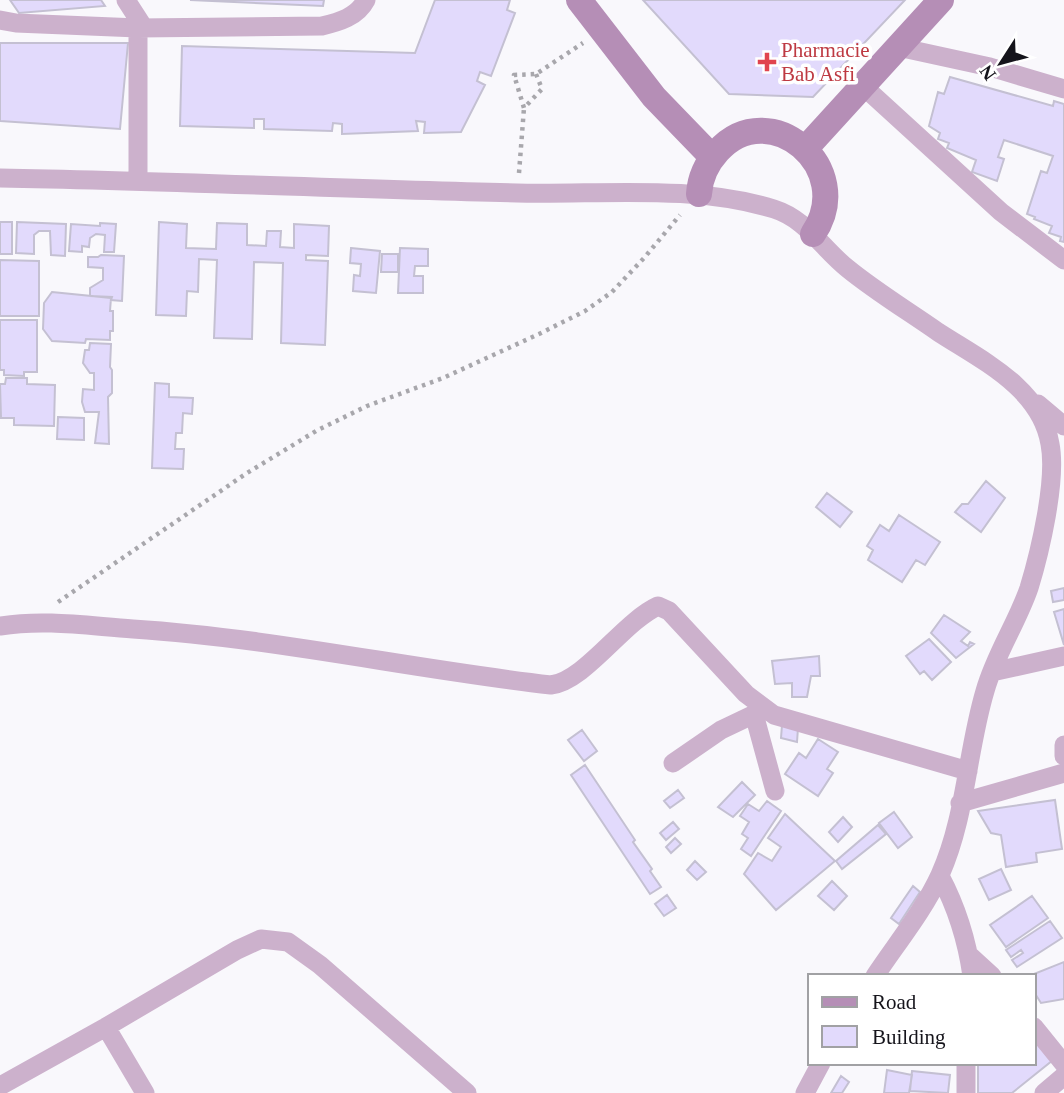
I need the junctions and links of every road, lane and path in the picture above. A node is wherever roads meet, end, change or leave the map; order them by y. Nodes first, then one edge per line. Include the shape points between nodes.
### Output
1 (126, 0) edge
2 (366, 0) edge
3 (579, 0) edge
4 (941, 0) edge
5 (0, 20) edge
6 (141, 28) junction
7 (601, 31) junction
8 (898, 47) junction
9 (536, 74) junction
10 (863, 86) junction
11 (1064, 89) edge
12 (524, 108) junction
13 (806, 148) junction
14 (712, 157) junction
15 (0, 178) edge
16 (138, 180) junction
17 (517, 193) junction
18 (699, 194) junction
19 (813, 234) junction
20 (1064, 261) edge
21 (1027, 394) junction
22 (1064, 426) edge
23 (29, 622) junction
24 (0, 626) edge
25 (1064, 656) edge
26 (992, 672) junction
27 (759, 711) junction
28 (1064, 746) edge
29 (1064, 756) edge
30 (673, 763) dead end
31 (968, 771) junction
32 (1064, 773) edge
33 (775, 791) dead end
34 (960, 803) junction
35 (940, 876) junction
36 (969, 955) junction
37 (876, 974) edge
38 (972, 974) edge
39 (990, 974) edge
40 (106, 1027) junction
41 (1036, 1029) edge
42 (1064, 1064) edge
43 (820, 1065) edge
44 (966, 1065) edge
45 (0, 1086) edge
46 (145, 1093) edge
47 (467, 1093) edge
48 (805, 1093) edge
49 (966, 1093) edge

1 - 6 street
2 - 6 street via 353,15 322,26
3 - 7 street
4 - 8 street
5 - 6 street
6 - 16 street
7 - 9 path
7 - 14 street via 654,97
8 - 10 street
8 - 11 street
9 - 12 path via 542,89
9 - 12 path via 514,75
10 - 13 street
10 - 20 street via 1001,212
12 - 17 path
13 - 14 street via 787,136 765,131 743,134 723,144
13 - 19 street via 819,164 827,204
14 - 18 street
15 - 16 street
16 - 17 street
17 - 18 street
18 - 19 street via 775,209
18 - 23 path via 612,292 585,311 316,431 247,472
19 - 21 street via 867,284
21 - 22 street
21 - 26 street via 1050,438 1050,480 1028,590
23 - 24 street
23 - 27 street via 199,633 551,685 570,678 658,606 702,644
25 - 26 street
26 - 31 street
27 - 30 street
27 - 31 street
27 - 33 street
28 - 29 street
31 - 34 street
32 - 34 street
34 - 35 street
35 - 36 street via 953,901
35 - 37 street
36 - 38 street
36 - 39 street
40 - 45 street
40 - 46 street
40 - 47 street via 237,950 261,939 288,942
41 - 42 street
43 - 48 street
44 - 49 street

